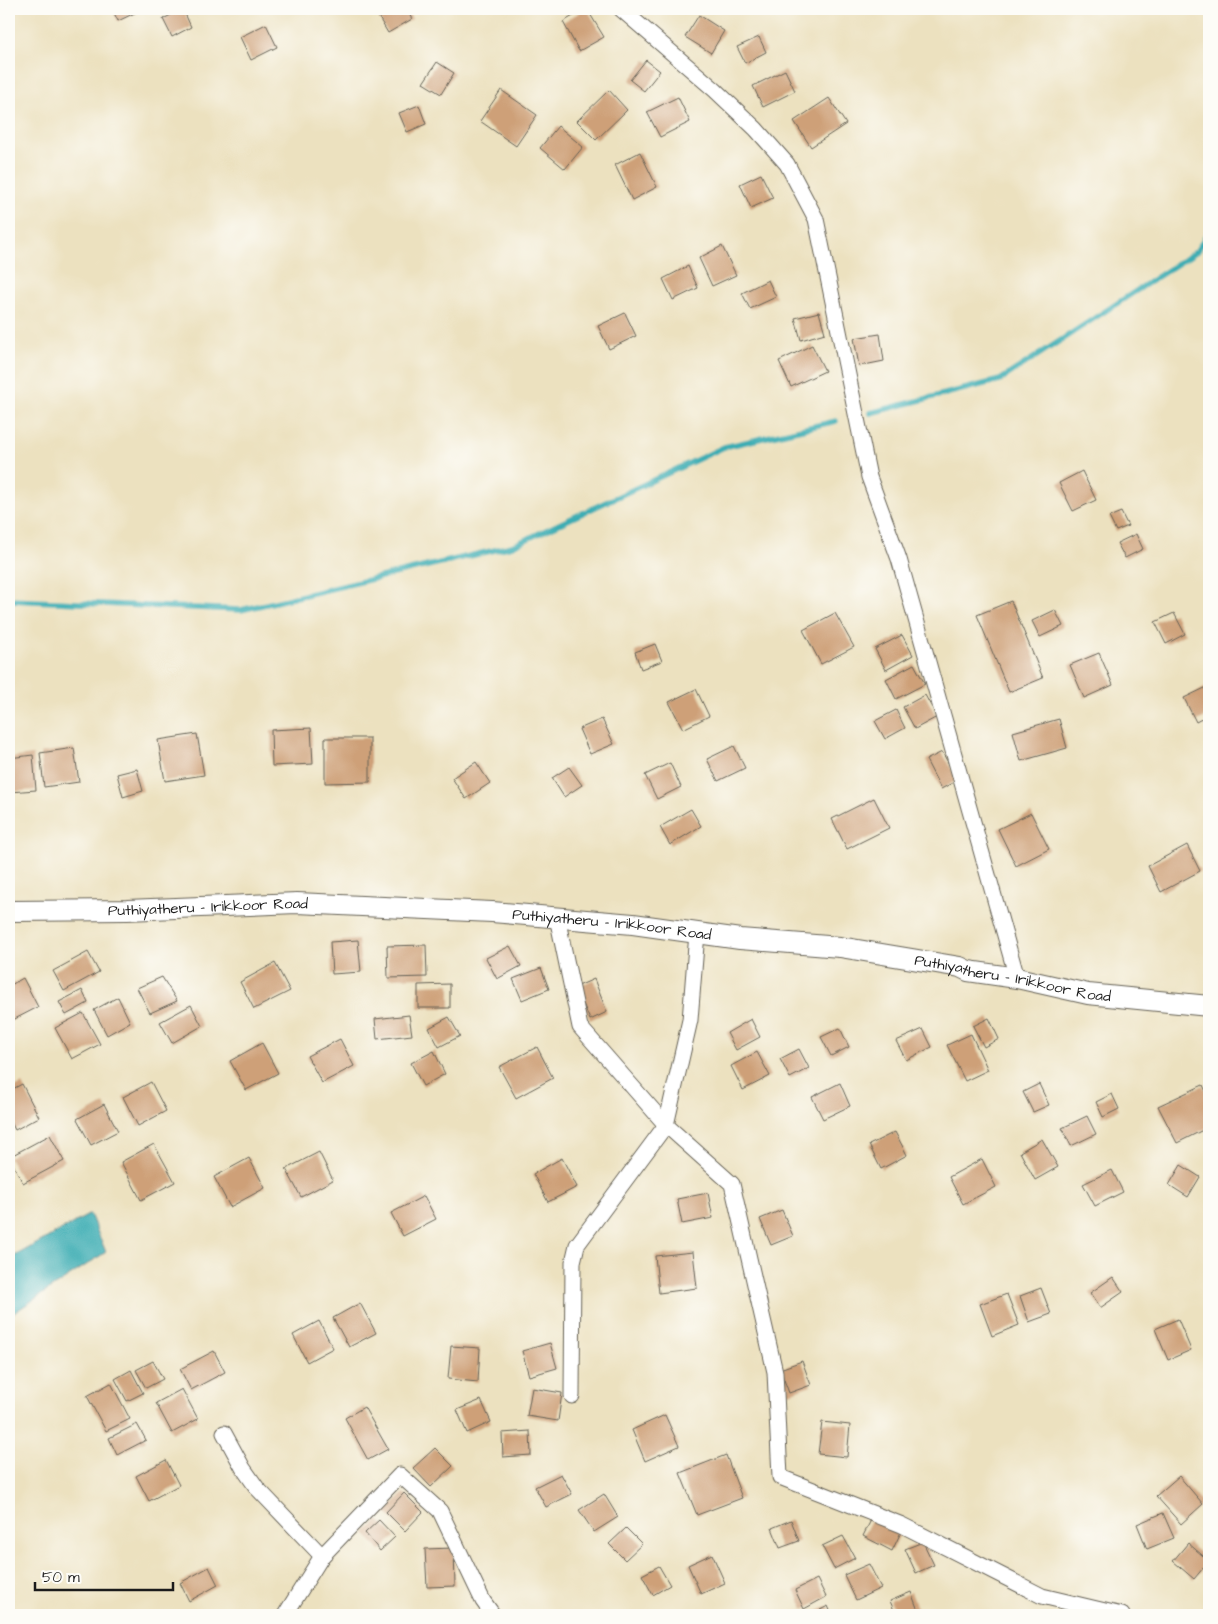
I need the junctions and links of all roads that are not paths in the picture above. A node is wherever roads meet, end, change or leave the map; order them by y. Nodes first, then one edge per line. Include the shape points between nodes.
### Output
1 (621, 9) edge
2 (9, 911) edge
3 (557, 918) junction
4 (697, 933) junction
5 (1017, 978) junction
6 (1209, 1006) edge
7 (666, 1125) junction
8 (572, 1396) dead end
9 (224, 1433) dead end
10 (322, 1556) junction
11 (285, 1615) edge
12 (493, 1615) edge
13 (1122, 1615) edge

1 - 5 street via 756,129 787,164 816,219 869,477 899,559
2 - 3 main road, Puthiyatheru - Irikkoor Road via 297,903
3 - 4 main road, Puthiyatheru - Irikkoor Road
3 - 7 street via 580,1027
4 - 5 main road, Puthiyatheru - Irikkoor Road via 840,947
4 - 7 street via 690,1020
5 - 6 main road, Puthiyatheru - Irikkoor Road via 1088,994
7 - 8 street via 577,1245
7 - 13 street via 732,1184 775,1372 780,1477 902,1525 1042,1596
9 - 10 street via 257,1488
10 - 11 street
10 - 12 street via 400,1475 440,1511

